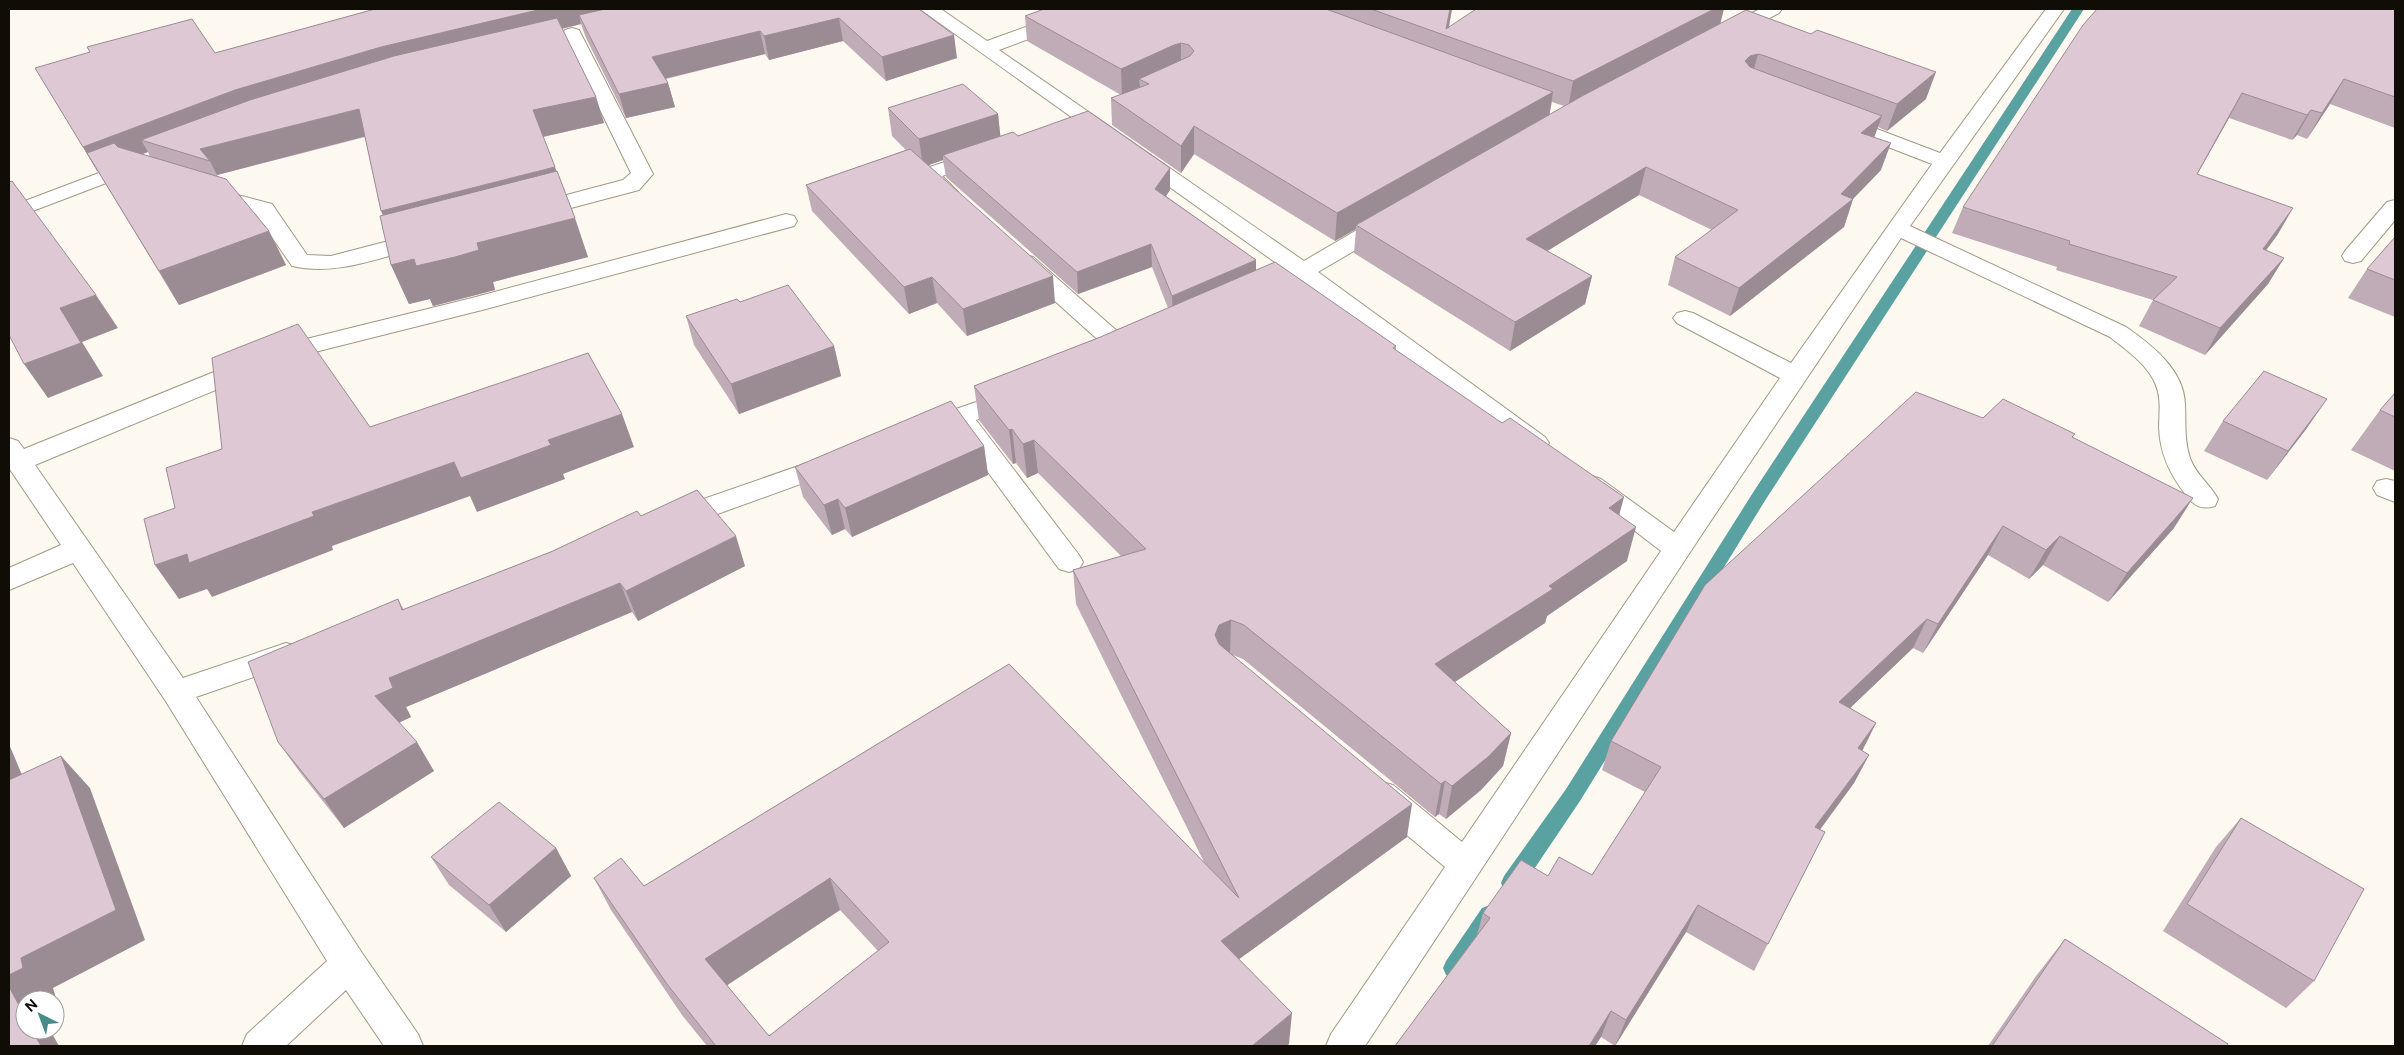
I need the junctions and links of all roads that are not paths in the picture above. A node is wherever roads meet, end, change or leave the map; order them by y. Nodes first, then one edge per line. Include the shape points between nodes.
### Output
1 (929, 9) edge
2 (1092, 9) edge
3 (1773, 9) edge
4 (2055, 9) edge
5 (572, 34) dead end
6 (1705, 45) edge
7 (986, 48) junction
8 (1824, 116) edge
9 (992, 152) edge
10 (1943, 161) junction
11 (149, 167) edge
12 (190, 188) edge
13 (963, 207) edge
14 (2395, 207) edge
15 (1406, 211) edge
16 (9, 214) edge
17 (509, 217) edge
18 (786, 221) dead end
19 (1897, 228) junction
20 (444, 234) edge
21 (1007, 246) edge
22 (2353, 256) dead end
23 (1303, 271) junction
24 (1241, 299) edge
25 (1685, 318) dead end
26 (1098, 363) edge
27 (1796, 376) junction
28 (1034, 389) edge
29 (960, 416) junction
30 (905, 436) edge
31 (1550, 454) edge
32 (14, 455) edge
33 (850, 457) edge
34 (1574, 472) edge
35 (2205, 499) dead end
36 (655, 526) edge
37 (78, 549) junction
38 (1678, 549) junction
39 (1069, 562) dead end
40 (9, 580) edge
41 (308, 647) edge
42 (176, 692) junction
43 (1360, 776) edge
44 (1466, 865) junction
45 (349, 964) junction
46 (260, 1046) edge
47 (405, 1046) edge
48 (1344, 1046) edge

1 - 7 street
2 - 7 street
3 - 6 street
4 - 10 street
5 - 17 street via 642,174 631,185
7 - 23 street
8 - 10 street
9 - 13 street via 926,174
10 - 19 street
11 - 16 street
12 - 20 street via 264,209 300,261 331,263
14 - 22 street
15 - 23 street
18 - 32 street via 478,304 287,351
19 - 27 street
19 - 35 street via 2118,332 2144,351 2164,375 2172,394 2172,432 2187,482
21 - 26 street via 1134,347
23 - 24 street
23 - 31 street
25 - 27 street
27 - 38 street
28 - 29 street
29 - 30 street
29 - 39 street
32 - 37 street
33 - 36 street
34 - 38 street
37 - 40 street
37 - 42 street
38 - 44 street
41 - 42 street
42 - 45 street
43 - 44 street
44 - 48 street
45 - 46 street
45 - 47 street

